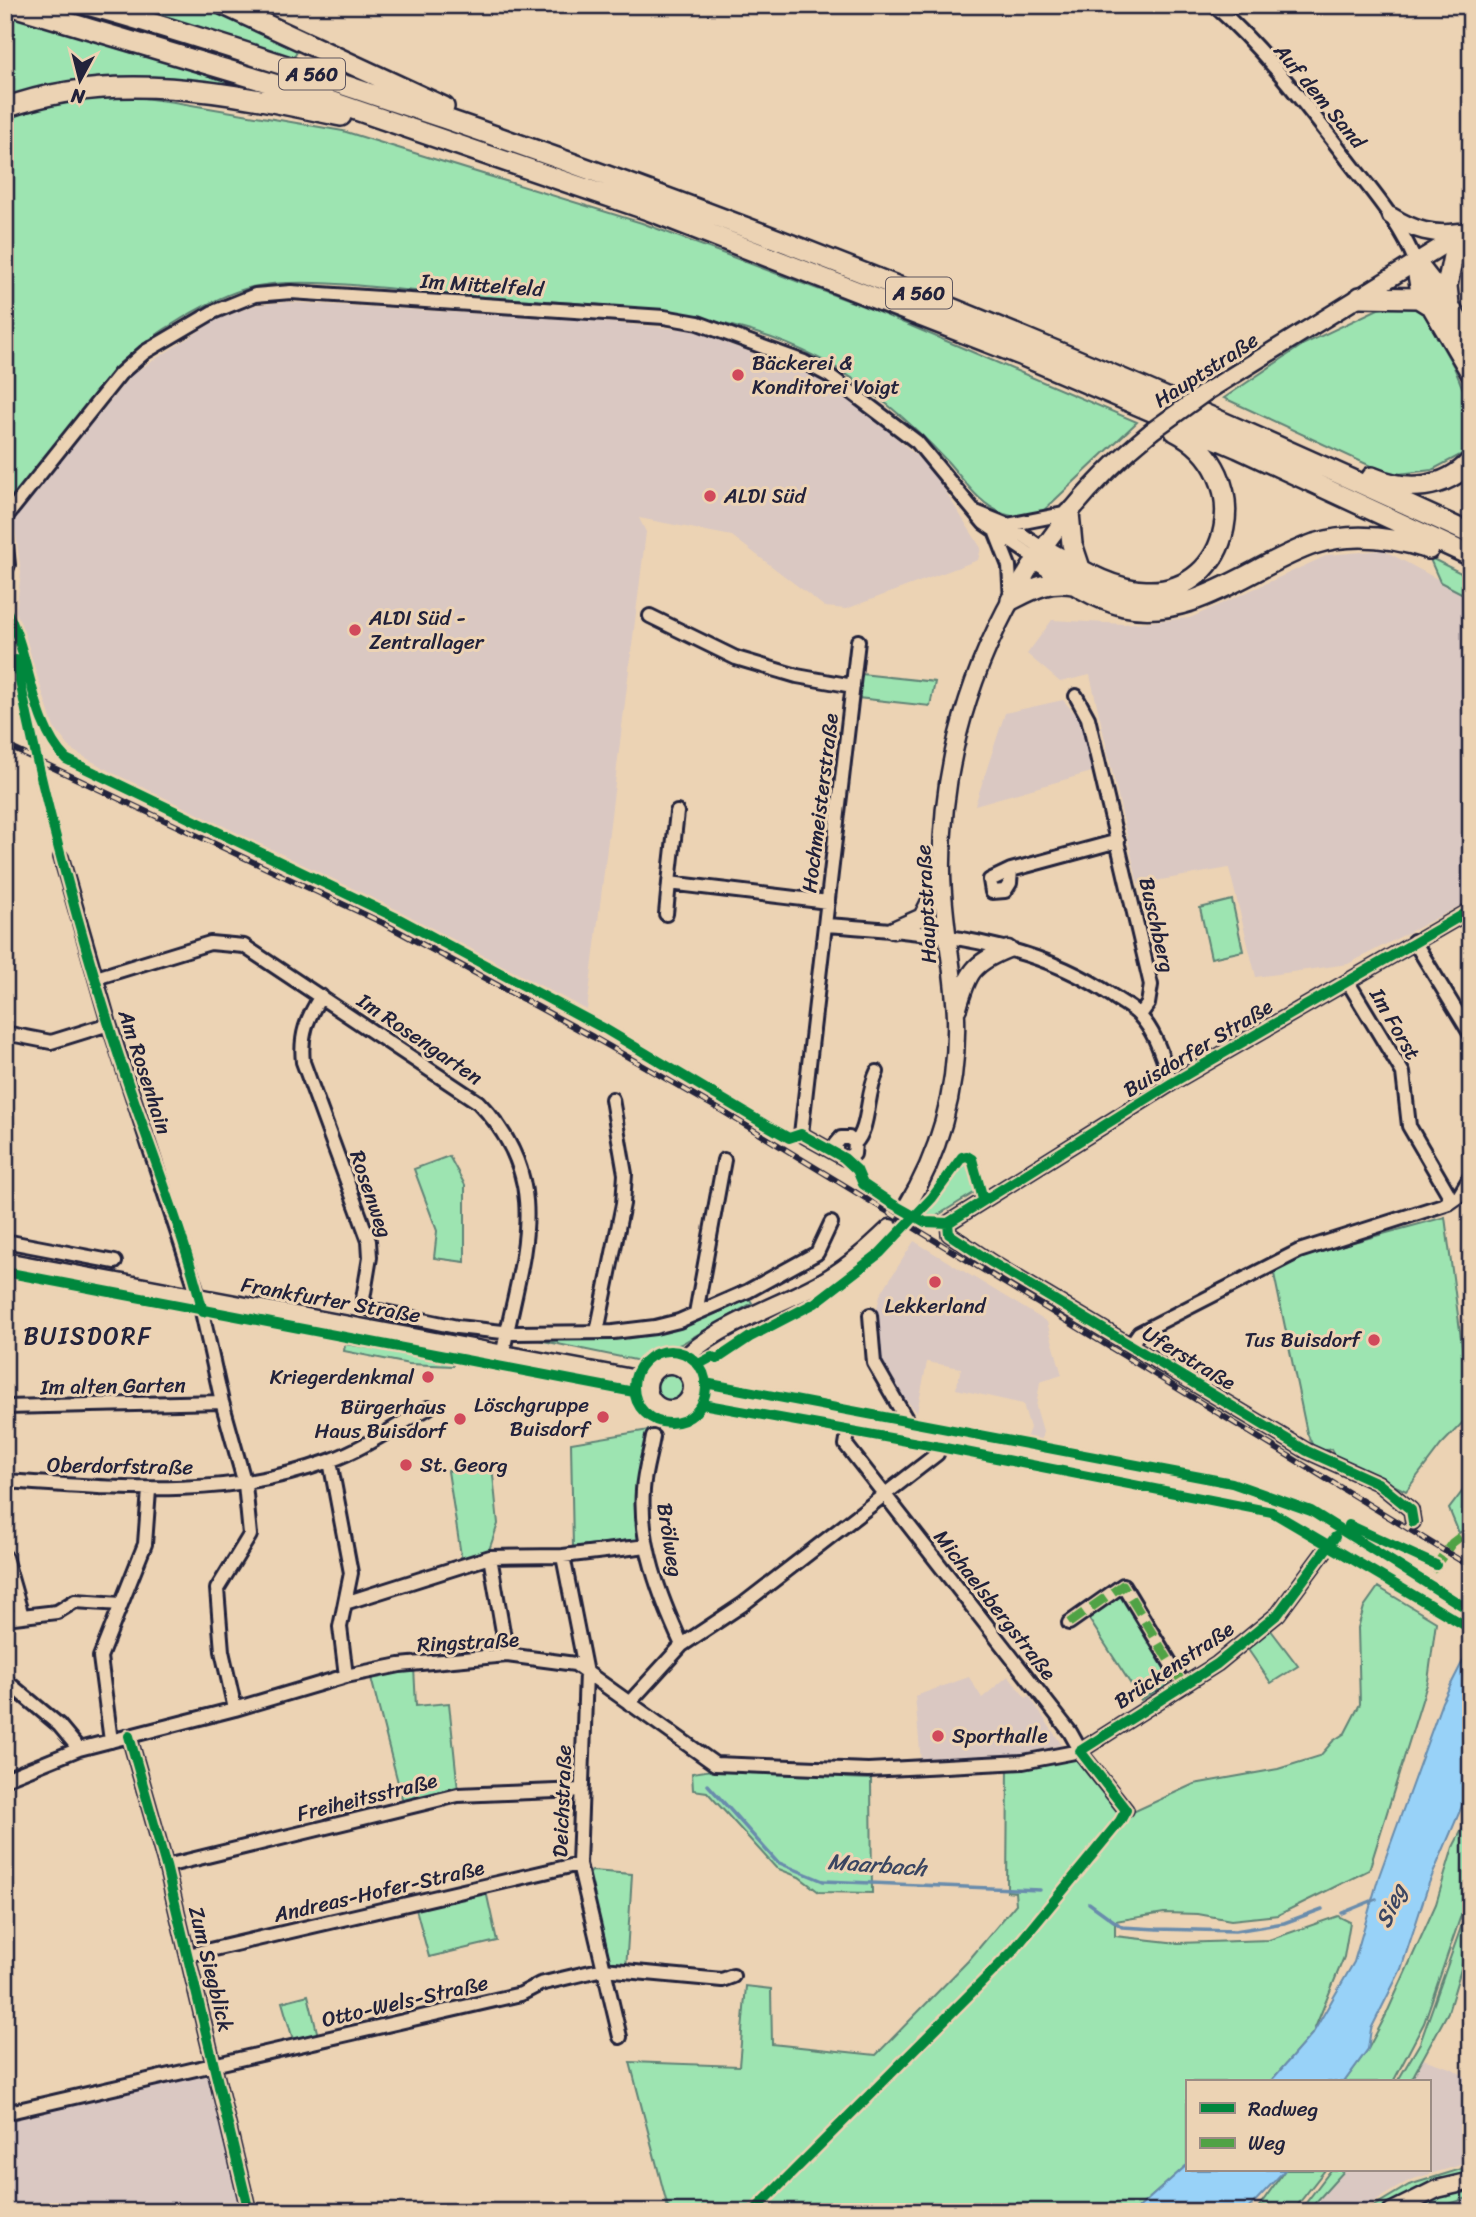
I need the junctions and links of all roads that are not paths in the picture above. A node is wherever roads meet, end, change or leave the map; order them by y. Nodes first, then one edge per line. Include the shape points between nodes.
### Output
1 (88, 5) edge
2 (223, 5) edge
3 (1214, 5) edge
4 (11, 6) edge
5 (5, 108) edge
6 (421, 134) junction
7 (534, 149) junction
8 (1391, 216) junction
9 (1464, 232) edge
10 (1416, 263) junction
11 (1360, 297) junction
12 (1440, 306) junction
13 (1471, 344) edge
14 (1471, 373) edge
15 (1124, 400) junction
16 (1298, 454) junction
17 (1471, 461) edge
18 (976, 512) junction
19 (1069, 513) junction
20 (7, 516) edge
21 (1008, 525) junction
22 (996, 533) junction
23 (5, 534) edge
24 (1471, 534) edge
25 (1039, 553) junction
26 (1471, 556) edge
27 (1471, 564) edge
28 (5, 570) edge
29 (1077, 576) junction
30 (1011, 600) junction
31 (650, 616) dead end
32 (858, 641) dead end
33 (853, 686) junction
34 (1076, 696) dead end
35 (677, 812) dead end
36 (1118, 841) junction
37 (61, 857) dead end
38 (1011, 870) dead end
39 (942, 878) junction
40 (669, 883) junction
41 (828, 902) junction
42 (1471, 910) edge
43 (666, 914) dead end
44 (825, 925) junction
45 (893, 930) junction
46 (948, 937) junction
47 (1414, 941) junction
48 (1008, 949) junction
49 (96, 978) junction
50 (1348, 982) junction
51 (321, 996) junction
52 (1140, 1016) junction
53 (956, 1017) junction
54 (109, 1024) junction
55 (5, 1033) edge
56 (1471, 1035) edge
57 (877, 1072) dead end
58 (1172, 1083) junction
59 (612, 1099) dead end
60 (724, 1160) dead end
61 (1471, 1176) edge
62 (1449, 1203) junction
63 (906, 1208) tunnel mouth
64 (831, 1223) dead end
65 (948, 1223) joint
66 (890, 1228) tunnel mouth
67 (5, 1241) edge
68 (5, 1261) edge
69 (115, 1262) dead end
70 (199, 1298) junction
71 (696, 1313) junction
72 (870, 1315) dead end
73 (507, 1332) junction
74 (597, 1332) junction
75 (1130, 1346) junction
76 (503, 1352) junction
77 (677, 1366) junction
78 (648, 1381) junction
79 (692, 1392) junction
80 (222, 1402) junction
81 (5, 1407) edge
82 (428, 1408) dead end
83 (849, 1421) junction
84 (913, 1431) junction
85 (653, 1437) dead end
86 (942, 1438) junction
87 (330, 1461) junction
88 (5, 1481) edge
89 (245, 1484) junction
90 (149, 1490) junction
91 (883, 1493) junction
92 (1413, 1522) dead end
93 (1335, 1537) junction
94 (647, 1545) junction
95 (563, 1556) junction
96 (5, 1557) edge
97 (490, 1557) junction
98 (345, 1603) junction
99 (121, 1604) junction
100 (22, 1616) junction
101 (5, 1618) edge
102 (1471, 1620) edge
103 (1069, 1623) dead end
104 (682, 1645) junction
105 (507, 1656) junction
106 (586, 1673) junction
107 (346, 1675) junction
108 (5, 1680) edge
109 (1183, 1684) junction
110 (629, 1703) junction
111 (235, 1709) junction
112 (129, 1736) junction
113 (111, 1741) junction
114 (79, 1749) junction
115 (1080, 1751) junction
116 (5, 1779) edge
117 (581, 1790) junction
118 (1126, 1810) dead end
119 (579, 1864) junction
120 (166, 1866) junction
121 (188, 1955) junction
122 (603, 1969) junction
123 (733, 1976) dead end
124 (621, 2037) dead end
125 (215, 2065) junction
126 (5, 2113) edge
127 (1471, 2181) edge
128 (249, 2212) edge
129 (1391, 2212) edge

1 - 7 highway, A 560
2 - 7 highway
3 - 8 street, Auf dem Sand via 1303,102
4 - 6 highway, A 560 via 318,97
5 - 6 highway via 71,89 134,86 284,104
6 - 15 highway, A 560 via 686,225
7 - 16 highway, A 560 via 837,260
8 - 9 main road via 1413,230
8 - 10 street, Auf dem Sand
9 - 10 main road, Hauptstraße
9 - 12 highway
10 - 11 main road, Hauptstraße
10 - 12 highway via 1420,286
11 - 12 highway via 1418,298
11 - 19 main road, Hauptstraße, bridge via 1152,430 1094,483
12 - 13 highway
12 - 14 highway
15 - 26 highway, A 560
15 - 29 highway via 1137,412 1183,435 1212,461 1224,490 1226,522 1210,559 1167,589 1128,589
16 - 17 highway via 1327,458 1387,483 1413,487 1449,479
16 - 24 highway, A 560
18 - 20 street, Im Mittelfeld via 916,442 830,376 698,323 291,292 256,295 213,312 145,352 120,374
18 - 21 street, Im Mittelfeld
18 - 22 street, Im Mittelfeld
19 - 21 street
19 - 25 main road, Hauptstraße
19 - 29 highway
20 - 23 street, Im Mittelfeld
21 - 25 street, Im Mittelfeld
22 - 25 street, Im Mittelfeld
22 - 30 street, Hauptstraße via 1009,566
23 - 28 street, Im Mittelfeld
25 - 29 highway
25 - 30 main road, Hauptstraße
27 - 29 highway via 1399,539 1344,538 1285,555 1209,594 1168,608 1124,606
29 - 30 highway via 1040,585
30 - 39 main road, Hauptstraße via 970,691 948,783
31 - 33 street, Hochmeisterstraße via 736,658
32 - 33 street, Hochmeisterstraße
33 - 41 street, Hochmeisterstraße
34 - 36 street, Buschberg via 1088,718
35 - 40 street
36 - 38 street
36 - 52 street, Buschberg via 1152,985
37 - 49 street, Am Rosenhain
39 - 45 main road via 922,917
39 - 46 main road, Hauptstraße
40 - 41 street
40 - 43 street
41 - 44 street, Hochmeisterstraße
42 - 47 street, Buisdorfer Straße
44 - 45 street, Hochmeisterstraße
44 - 57 street, Hochmeisterstraße via 795,1136 836,1152 841,1138 855,1143 863,1135 869,1089
45 - 46 street, Hochmeisterstraße
46 - 48 street, Buisdorfer Straße
46 - 53 main road, Hauptstraße
47 - 50 street, Buisdorfer Straße
47 - 56 street
48 - 52 street, Buisdorfer Straße via 1079,974
48 - 53 main road via 973,969
49 - 51 street, Im Rosengarten via 210,943 228,943 255,952
49 - 54 street, Am Rosenhain
50 - 58 street, Buisdorfer Straße
50 - 62 street, Im Forst via 1403,1073 1409,1126
51 - 73 street, Im Rosengarten via 478,1102 497,1121 514,1149 523,1171 528,1215
51 - 73 street, Rosenweg via 304,1026 303,1062 369,1241 365,1304 370,1309
52 - 58 street, Buisdorfer Straße via 1155,1037
53 - 63 main road, Hauptstraße via 952,1082 938,1146
54 - 55 street via 51,1042
54 - 70 street, Am Rosenhain
58 - 65 street, Buisdorfer Straße
59 - 74 street via 625,1174
60 - 71 street
61 - 62 street via 1460,1196
62 - 75 street, Uferstraße via 1299,1251 1139,1332
64 - 71 street, Rosenweg via 817,1253 748,1292
65 - 75 street, Uferstraße via 949,1234 967,1248
66 - 77 main road via 827,1279 713,1337
67 - 69 street
68 - 70 main road, Frankfurter Straße
70 - 76 main road, Frankfurter Straße
70 - 80 street, Am Rosenhain
71 - 74 street, Rosenweg via 655,1327
72 - 84 street via 874,1363
73 - 74 street, Rosenweg
73 - 76 street, Im Rosengarten
75 - 92 street, Uferstraße via 1307,1451 1378,1483 1411,1510
76 - 78 main road, Frankfurter Straße
77 - 78 main road via 657,1369
77 - 79 main road via 688,1373
78 - 79 main road via 651,1400 662,1408 684,1405
79 - 83 main road
80 - 81 street, Im alten Garten
80 - 89 street, Am Rosenhain
82 - 87 street, Oberdorfstraße
83 - 84 main road
83 - 91 street, Michaelsbergstraße via 846,1445
84 - 86 main road
85 - 94 street, Brölweg via 643,1490
86 - 91 street via 937,1454
86 - 93 main road via 1234,1494 1292,1512
87 - 89 street, Oberdorfstraße
87 - 98 street via 351,1573
88 - 90 street, Oberdorfstraße
89 - 90 street, Oberdorfstraße
89 - 111 street, Am Rosenhain via 250,1535 217,1589 222,1651
90 - 99 street via 145,1544
91 - 104 street via 742,1605
91 - 115 street, Michaelsbergstraße via 1070,1732
93 - 102 main road
93 - 109 street, Brückenstraße via 1278,1614 1217,1664
94 - 95 street
94 - 104 street, Brölweg via 659,1595
95 - 97 street
95 - 106 street, Deichstraße
96 - 100 street
97 - 98 street
97 - 105 street
98 - 107 street via 340,1627
99 - 100 street via 75,1601 57,1612
99 - 113 street via 100,1657
100 - 101 street
103 - 109 street via 1123,1585
104 - 110 street
105 - 106 street, Ringstraße via 575,1664
105 - 107 street, Ringstraße via 400,1665
106 - 110 street, Ringstraße
106 - 117 street, Deichstraße
107 - 111 street, Ringstraße
108 - 114 street via 60,1725
109 - 115 street, Brückenstraße
110 - 115 street, Brückenstraße via 715,1765 868,1770 1023,1762
111 - 112 street, Ringstraße
112 - 113 street, Ringstraße
112 - 120 street, Zum Siegblick
113 - 114 street, Ringstraße
114 - 116 street, Ringstraße
115 - 118 street, Michaelsbergstraße
117 - 119 street, Deichstraße
117 - 120 street, Freiheitsstraße via 458,1795
119 - 121 street, Andreas-Hofer-Straße
119 - 122 street, Deichstraße
120 - 121 street, Zum Siegblick
121 - 125 street, Zum Siegblick
122 - 123 street via 722,1980
122 - 124 street, Deichstraße
122 - 125 street, Otto-Wels-Straße via 540,1984 521,1994
125 - 126 street, Otto-Wels-Straße
125 - 128 street, Zum Siegblick
127 - 129 main road via 1437,2189

